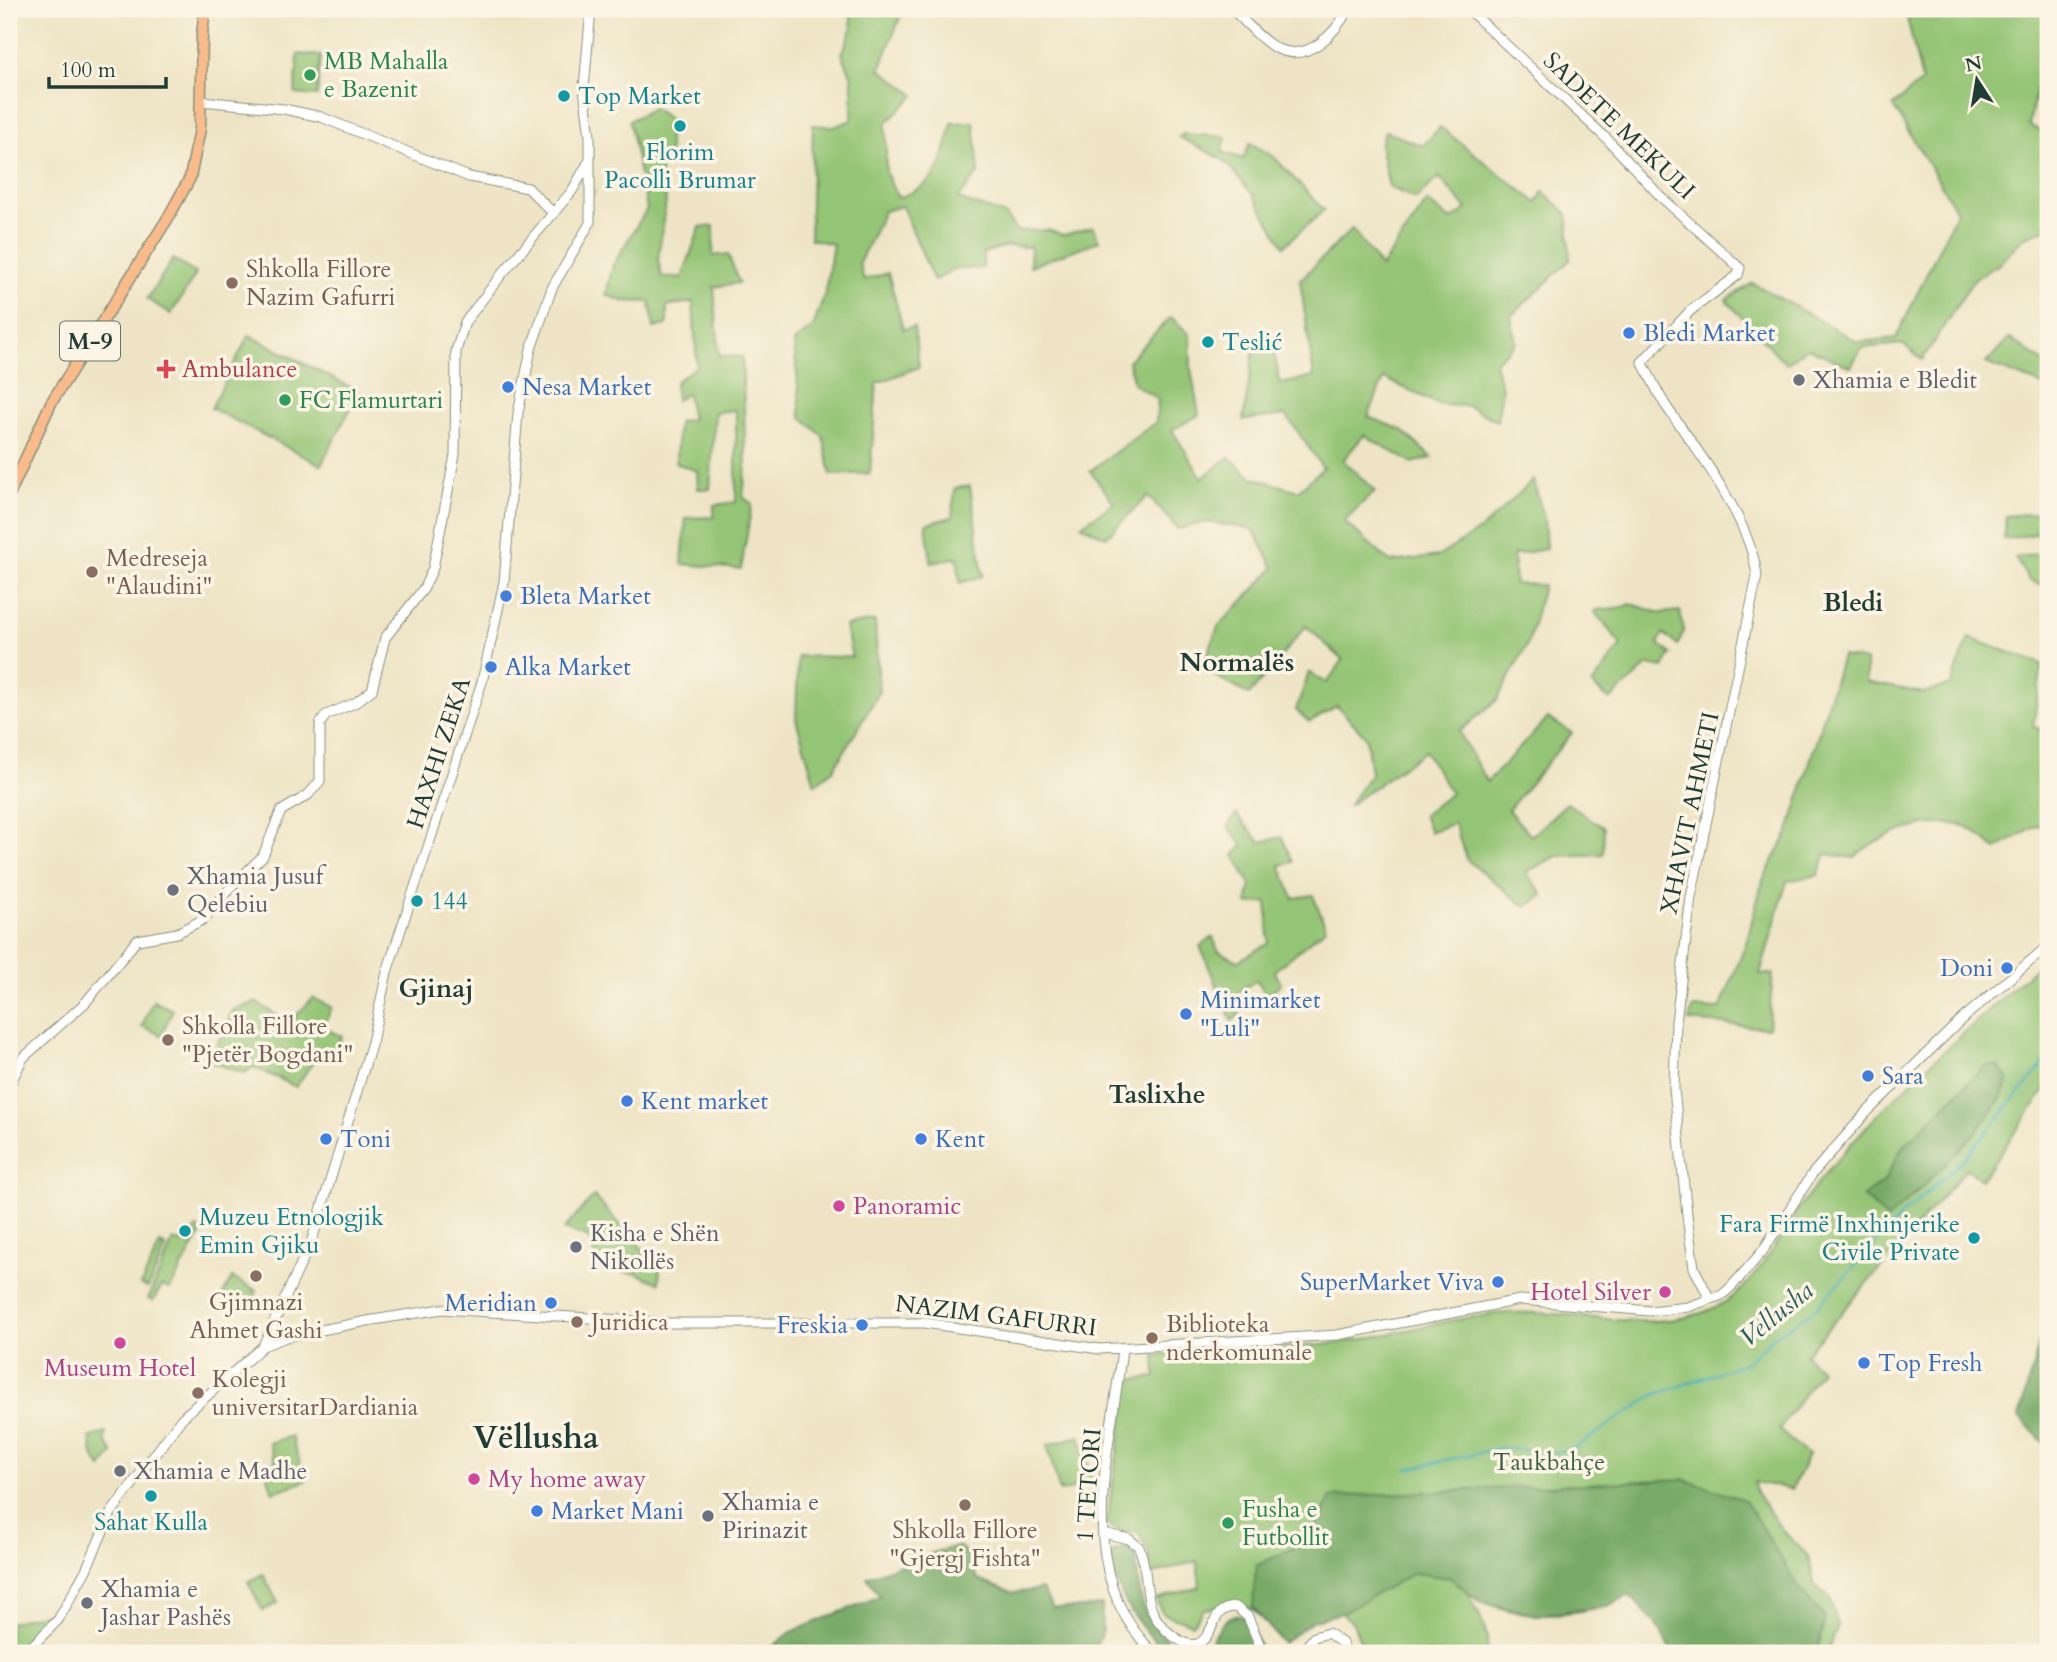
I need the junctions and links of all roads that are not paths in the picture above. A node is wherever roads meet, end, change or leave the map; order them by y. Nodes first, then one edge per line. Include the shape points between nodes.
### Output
1 (205, 9) edge
2 (591, 9) edge
3 (1232, 9) edge
4 (1348, 9) edge
5 (1468, 9) edge
6 (201, 101) junction
7 (589, 161) junction
8 (554, 214) junction
9 (1642, 362) joint
10 (9, 495) edge
11 (2048, 946) edge
12 (9, 1086) edge
13 (1710, 1299) junction
14 (263, 1346) junction
15 (1122, 1348) junction
16 (1102, 1533) junction
17 (26, 1653) edge
18 (1154, 1653) edge
19 (1262, 1653) edge
20 (1301, 1653) edge
21 (1346, 1653) edge

1 - 6 main road, M-9
2 - 7 street, HAXHI ZEKA via 584,88
3 - 4 street via 1277,49 1293,52 1314,48
5 - 9 street, SADETE MEKULI via 1741,272 1690,311
6 - 8 street via 321,117 469,177 528,188
6 - 10 main road, M-9 via 199,142 186,185 51,403
7 - 8 street
7 - 14 street, HAXHI ZEKA via 590,223 552,288 525,375 504,582 476,705 387,972 372,1042 322,1210
8 - 12 street via 477,305 459,337 454,372 455,455 429,578 385,638 372,690 323,720 319,730 322,773 316,790 281,811 263,856 196,925 137,940 85,1003 23,1058
9 - 13 street, XHAVIT AHMETI via 1748,538 1757,576 1691,897 1676,1022 1674,1089 1688,1224 1694,1268
11 - 13 street, NAZIM GAFURRI via 1962,1019 1865,1114 1803,1187 1752,1265 1722,1295
13 - 15 street, NAZIM GAFURRI via 1660,1311 1520,1300 1337,1335
14 - 15 street, NAZIM GAFURRI via 286,1337 442,1309 655,1322 906,1322
14 - 17 street via 182,1418 111,1513 58,1620
15 - 16 street, 1 TETORI
16 - 18 street, 1 TETORI via 1105,1561 1123,1613
16 - 19 street via 1129,1539 1139,1547 1147,1601 1168,1632 1184,1643 1198,1644 1223,1609 1236,1607 1248,1617
20 - 21 street via 1314,1637 1328,1633 1342,1643

